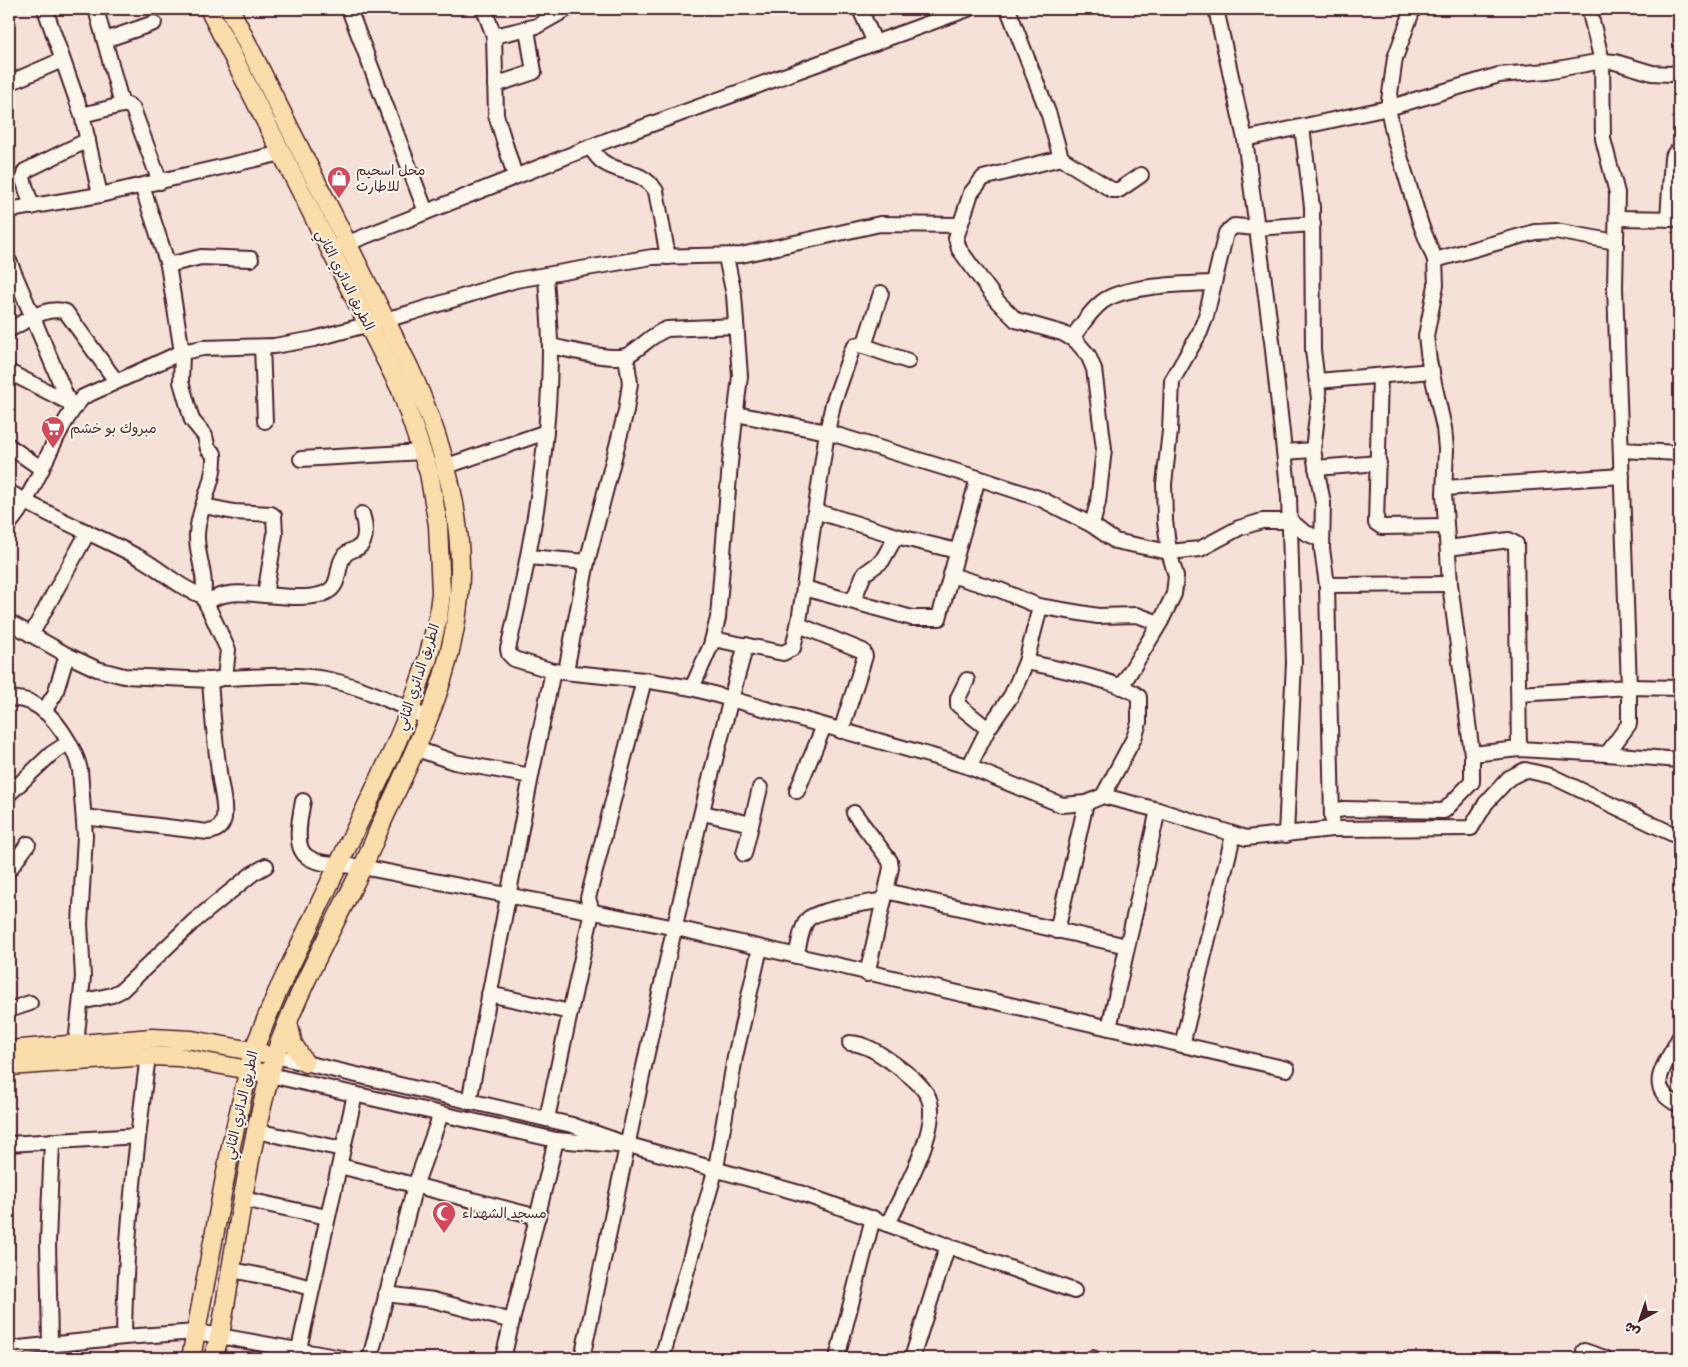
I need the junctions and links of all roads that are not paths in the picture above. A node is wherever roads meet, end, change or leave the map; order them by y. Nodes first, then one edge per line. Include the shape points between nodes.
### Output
1 (44, 9) edge
2 (96, 9) edge
3 (209, 9) edge
4 (349, 9) edge
5 (484, 9) edge
6 (568, 9) edge
7 (860, 9) edge
8 (968, 9) edge
9 (1008, 9) edge
10 (1216, 9) edge
11 (1413, 9) edge
12 (1589, 9) edge
13 (231, 10) edge
14 (154, 23) dead end
15 (527, 29) junction
16 (494, 36) junction
17 (104, 40) junction
18 (875, 43) junction
19 (62, 60) junction
20 (1602, 61) junction
21 (1679, 72) edge
22 (9, 83) edge
23 (495, 85) junction
24 (122, 105) junction
25 (1388, 108) junction
26 (82, 115) junction
27 (1302, 127) junction
28 (1246, 139) junction
29 (88, 140) junction
30 (590, 147) junction
31 (282, 153) junction
32 (1679, 153) edge
33 (1061, 158) junction
34 (1141, 174) dead end
35 (515, 176) junction
36 (160, 182) junction
37 (142, 186) junction
38 (100, 195) junction
39 (32, 207) junction
40 (9, 210) edge
41 (426, 212) junction
42 (1617, 218) junction
43 (1674, 219) edge
44 (1313, 224) junction
45 (959, 225) junction
46 (1257, 228) junction
47 (346, 242) junction
48 (1616, 242) junction
49 (330, 250) junction
50 (726, 256) junction
51 (668, 257) junction
52 (251, 259) dead end
53 (1435, 260) junction
54 (9, 261) edge
55 (168, 265) junction
56 (546, 275) junction
57 (1212, 283) junction
58 (880, 293) dead end
59 (32, 318) junction
60 (375, 322) junction
61 (736, 326) junction
62 (9, 330) edge
63 (1072, 338) junction
64 (550, 346) junction
65 (864, 346) junction
66 (262, 347) junction
67 (182, 352) junction
68 (626, 356) junction
69 (908, 361) dead end
70 (1432, 371) junction
71 (9, 372) edge
72 (1380, 376) junction
73 (116, 380) junction
74 (1318, 381) junction
75 (70, 406) junction
76 (736, 414) junction
77 (265, 421) dead end
78 (546, 432) junction
79 (826, 432) junction
80 (9, 446) edge
81 (1313, 450) junction
82 (1622, 450) junction
83 (422, 452) junction
84 (1284, 452) junction
85 (1679, 453) edge
86 (301, 459) dead end
87 (1379, 463) junction
88 (447, 466) junction
89 (1316, 468) junction
90 (42, 469) junction
91 (1622, 476) junction
92 (978, 478) junction
93 (1444, 488) junction
94 (9, 492) edge
95 (24, 502) junction
96 (204, 506) junction
97 (815, 511) junction
98 (362, 514) dead end
99 (1291, 521) junction
100 (9, 524) edge
101 (1092, 525) junction
102 (1446, 526) junction
103 (88, 532) junction
104 (900, 537) junction
105 (1322, 540) junction
106 (1448, 548) junction
107 (958, 551) junction
108 (1170, 552) junction
109 (528, 558) junction
110 (587, 562) junction
111 (951, 575) junction
112 (1450, 584) junction
113 (1327, 585) junction
114 (804, 588) junction
115 (265, 595) junction
116 (204, 600) junction
117 (853, 601) junction
118 (1040, 607) junction
119 (9, 622) edge
120 (1159, 623) junction
121 (799, 625) junction
122 (31, 635) junction
123 (713, 639) junction
124 (746, 645) junction
125 (67, 655) junction
126 (1026, 662) junction
127 (560, 671) junction
128 (225, 678) junction
129 (210, 680) junction
130 (644, 680) junction
131 (967, 680) dead end
132 (1121, 687) junction
133 (1629, 687) junction
134 (692, 688) junction
135 (1679, 688) edge
136 (1519, 694) junction
137 (9, 698) edge
138 (731, 699) junction
139 (44, 710) junction
140 (410, 710) junction
141 (429, 719) junction
142 (824, 726) junction
143 (988, 729) junction
144 (841, 730) junction
145 (68, 743) junction
146 (418, 749) junction
147 (1520, 749) junction
148 (1472, 754) junction
149 (1607, 754) junction
150 (1679, 760) edge
151 (969, 767) junction
152 (531, 776) junction
153 (760, 788) dead end
154 (797, 790) dead end
155 (9, 794) edge
156 (1103, 796) junction
157 (303, 801) dead end
158 (1086, 803) junction
159 (1158, 810) junction
160 (1332, 811) junction
161 (703, 813) junction
162 (854, 813) dead end
163 (84, 817) junction
164 (751, 824) junction
165 (1332, 829) junction
166 (1286, 835) junction
167 (1233, 836) junction
168 (1679, 837) edge
169 (28, 844) dead end
170 (744, 854) dead end
171 (338, 864) junction
172 (266, 866) dead end
173 (362, 867) junction
174 (9, 870) edge
175 (508, 894) junction
176 (885, 896) junction
177 (592, 912) junction
178 (676, 928) junction
179 (1057, 931) junction
180 (1127, 946) junction
181 (760, 948) junction
182 (796, 956) junction
183 (867, 974) junction
184 (489, 994) junction
185 (81, 1002) junction
186 (30, 1003) dead end
187 (9, 1010) edge
188 (570, 1012) junction
189 (288, 1022) junction
190 (1109, 1028) junction
191 (1679, 1038) edge
192 (850, 1043) dead end
193 (76, 1044) junction
194 (1182, 1045) junction
195 (9, 1050) edge
196 (253, 1051) junction
197 (148, 1056) junction
198 (275, 1056) junction
199 (305, 1063) junction
200 (9, 1066) edge
201 (248, 1069) junction
202 (1287, 1069) dead end
203 (270, 1075) junction
204 (355, 1094) junction
205 (469, 1102) junction
206 (1679, 1105) edge
207 (442, 1114) junction
208 (547, 1118) junction
209 (256, 1131) junction
210 (138, 1136) junction
211 (556, 1140) junction
212 (52, 1141) junction
213 (9, 1144) edge
214 (629, 1145) junction
215 (343, 1149) junction
216 (340, 1166) junction
217 (716, 1168) junction
218 (415, 1186) junction
219 (242, 1200) junction
220 (327, 1217) junction
221 (538, 1217) junction
222 (873, 1218) junction
223 (888, 1224) junction
224 (948, 1245) junction
225 (232, 1270) junction
226 (311, 1288) junction
227 (1074, 1291) dead end
228 (386, 1294) junction
229 (512, 1321) junction
230 (197, 1332) junction
231 (220, 1335) junction
232 (124, 1337) junction
233 (50, 1344) junction
234 (9, 1349) edge
235 (1584, 1352) dead end
236 (298, 1355) edge
237 (191, 1358) edge
238 (213, 1358) edge
239 (340, 1358) edge
240 (370, 1358) edge
241 (503, 1358) edge
242 (582, 1358) edge
243 (662, 1358) edge
244 (837, 1358) edge
245 (912, 1358) edge
246 (1605, 1358) edge

1 - 19 street
2 - 17 street
3 - 31 main road, الطريق الدائري الثاني
4 - 41 street
5 - 16 street
6 - 15 street
7 - 18 street
8 - 18 street
9 - 33 street via 1049,115
10 - 28 street
11 - 25 street via 1394,58
12 - 20 street
13 - 47 main road, الطريق الدائري الثاني
14 - 17 street
15 - 16 street
15 - 23 street via 534,72
16 - 23 street
17 - 24 street
18 - 30 street
19 - 22 street
19 - 26 street
20 - 21 street via 1652,73
20 - 25 street via 1547,71 1499,75
20 - 42 street via 1603,139 1617,193
23 - 35 street via 496,115
24 - 26 street
24 - 36 street via 133,109
25 - 27 street
25 - 53 street via 1421,225
26 - 29 street
27 - 28 street
27 - 44 street
28 - 46 street
29 - 38 street
29 - 39 street via 25,171 23,179
30 - 35 street
30 - 51 street via 603,162 634,173 656,191
31 - 36 street
31 - 49 main road, الطريق الدائري الثاني
32 - 43 street via 1672,156
33 - 34 street via 1112,190 1119,190
33 - 45 street via 983,178 972,192
35 - 41 street
36 - 37 street
37 - 38 street
37 - 55 street
38 - 39 street
39 - 40 street
41 - 47 street
42 - 43 street
42 - 48 street
44 - 46 street
44 - 74 street via 1313,350
45 - 50 street via 863,226
45 - 63 street via 956,238 959,249 1016,320
46 - 57 street via 1234,226 1227,230
46 - 84 street
47 - 49 street
47 - 60 main road, الطريق الدائري الثاني
48 - 53 street via 1556,232 1535,232
48 - 82 street
49 - 60 main road, الطريق الدائري الثاني
50 - 51 street
50 - 61 street
51 - 56 street
52 - 55 street via 201,257
53 - 70 street via 1436,285 1426,336
54 - 59 street
55 - 67 street
56 - 60 street via 516,280
56 - 64 street
57 - 63 street via 1179,284 1120,293 1095,308
57 - 108 street via 1200,332 1172,381 1164,484
58 - 65 street
59 - 62 street
59 - 73 street via 55,309 66,312
59 - 75 street
60 - 66 street via 314,339
60 - 83 main road, الطريق الدائري الثاني
60 - 88 main road, الطريق الدائري الثاني via 419,389
61 - 68 street via 667,328
61 - 76 street via 740,376
63 - 101 street via 1088,355 1094,369 1102,428 1104,449
64 - 68 street via 614,357
64 - 78 street
65 - 69 street
65 - 79 street via 856,345 852,350
66 - 67 street via 203,348
66 - 77 street
67 - 73 street
67 - 96 street via 181,382 192,420 214,454 212,478
68 - 110 street via 630,383 626,410
70 - 72 street
70 - 93 street via 1444,428
71 - 75 street
72 - 74 street
72 - 87 street
73 - 75 street
74 - 81 street
75 - 90 street
76 - 79 street
76 - 123 street via 718,618
78 - 88 street
78 - 109 street
79 - 92 street
79 - 97 street
80 - 90 street
81 - 84 street
81 - 89 street
82 - 85 street
82 - 91 street
83 - 86 street
83 - 140 main road, الطريق الدائري الثاني via 438,525 441,593 428,658
84 - 99 street
87 - 89 street
87 - 102 street via 1377,525
88 - 141 main road, الطريق الدائري الثاني via 458,535 459,594 447,662
89 - 105 street via 1323,503
90 - 95 street
91 - 93 street
91 - 133 street
92 - 101 street via 1041,499
92 - 107 street
93 - 102 street
94 - 95 street
95 - 100 street
95 - 103 street
96 - 115 street via 274,516 275,534
96 - 116 street via 197,533
97 - 104 street
97 - 114 street
98 - 115 street via 364,541 342,559 330,590 316,596
99 - 105 street via 1304,532
99 - 108 street via 1250,523 1200,549
99 - 166 street via 1294,662
101 - 108 street via 1116,542
102 - 106 street
103 - 116 street via 141,558
103 - 122 street
104 - 107 street
104 - 117 street via 892,541 882,561 864,574
105 - 113 street
106 - 112 street
106 - 136 street via 1509,540 1516,544
107 - 111 street
108 - 120 street via 1176,576 1174,594
109 - 110 street
109 - 127 street via 509,654 514,659
110 - 127 street
111 - 117 street via 941,614 935,619 912,618
111 - 118 street
112 - 113 street
112 - 148 street
113 - 160 street
114 - 117 street
114 - 121 street
115 - 116 street via 243,592
116 - 128 street via 228,650
118 - 120 street via 1098,616 1136,615
118 - 126 street
119 - 122 street
120 - 132 street
121 - 124 street via 795,644 788,652
121 - 144 street via 863,651 865,656
122 - 125 street
123 - 124 street
123 - 134 street
124 - 138 street
125 - 129 street via 97,669 124,676
125 - 139 street via 55,694
126 - 132 street
126 - 143 street via 1011,696
127 - 130 street
127 - 152 street
128 - 129 street
128 - 140 street via 324,679 355,686
129 - 163 street via 224,820 216,831
130 - 134 street
130 - 177 street via 588,898
131 - 143 street via 958,705
132 - 156 street via 1139,697 1139,723
133 - 135 street
133 - 136 street
133 - 149 street via 1629,724
134 - 138 street
136 - 147 street
137 - 139 street via 31,702
138 - 142 street
138 - 161 street
139 - 145 street
140 - 141 street
140 - 171 main road, الطريق الدائري الثاني
141 - 146 main road, الطريق الدائري الثاني
142 - 144 street
142 - 154 street
143 - 151 street
144 - 151 street
145 - 155 street via 51,754
145 - 163 street via 78,760
146 - 152 street via 454,762
146 - 173 main road, الطريق الدائري الثاني
147 - 148 street
147 - 149 street
148 - 160 street via 1472,782 1444,811
149 - 150 street
151 - 158 street via 1062,805
152 - 175 street
153 - 164 street
156 - 158 street
156 - 159 street
157 - 171 street via 300,852 312,861
158 - 179 street
159 - 167 street
159 - 180 street
160 - 165 street
161 - 164 street
161 - 178 street
162 - 176 street via 890,861
163 - 185 street
164 - 170 street
165 - 166 street
165 - 168 street via 1471,828 1486,803 1509,778 1525,770 1551,776
166 - 167 street
167 - 194 street
169 - 174 street
171 - 173 street
171 - 196 main road, الطريق الدائري الثاني
172 - 185 street via 193,922 122,990
173 - 175 street
173 - 189 main road, الطريق الدائري الثاني via 312,964
175 - 177 street
175 - 184 street
176 - 179 street
176 - 182 street via 811,917 806,923
176 - 183 street
177 - 178 street
177 - 188 street
178 - 181 street
178 - 214 street
179 - 180 street
180 - 190 street
181 - 182 street
181 - 217 street via 734,1057
182 - 183 street
183 - 190 street
184 - 188 street
184 - 205 street
185 - 193 street
186 - 187 street
188 - 208 street
189 - 198 main road, الطريق الدائري الثاني
189 - 199 main road via 293,1044
190 - 194 street
191 - 206 street via 1661,1071 1660,1087 1663,1095
192 - 223 street via 872,1049 902,1069 926,1092 930,1102 929,1123 916,1165
193 - 195 main road
193 - 196 main road via 152,1038 192,1040
194 - 202 street
196 - 198 main road
196 - 201 main road, الطريق الدائري الثاني
197 - 200 main road
197 - 201 main road via 178,1057
197 - 210 street
198 - 199 street
198 - 203 main road, الطريق الدائري الثاني
199 - 205 street
201 - 203 main road
201 - 230 main road, الطريق الدائري الثاني
203 - 204 street
203 - 209 main road, الطريق الدائري الثاني
204 - 207 street
204 - 215 street
205 - 208 street
207 - 211 street
207 - 218 street
208 - 214 street
209 - 215 street
209 - 219 main road, الطريق الدائري الثاني
210 - 212 street
210 - 232 street via 124,1273
211 - 214 street
211 - 221 street
212 - 213 street
212 - 233 street via 48,1242
214 - 217 street
214 - 242 street
215 - 216 street
216 - 218 street
216 - 220 street
217 - 222 street
217 - 243 street
218 - 221 street
218 - 228 street
219 - 220 street
219 - 225 main road, الطريق الدائري الثاني
220 - 226 street
221 - 229 street
222 - 223 street
222 - 244 street
223 - 224 street
224 - 227 street
224 - 245 street
225 - 226 street
225 - 231 main road, الطريق الدائري الثاني
226 - 236 street
228 - 229 street via 433,1300
228 - 240 street
229 - 241 street
230 - 231 street
230 - 232 street
230 - 237 main road, الطريق الدائري الثاني
231 - 236 street
231 - 238 main road, الطريق الدائري الثاني
232 - 233 street
233 - 234 street
235 - 246 street
236 - 239 street

